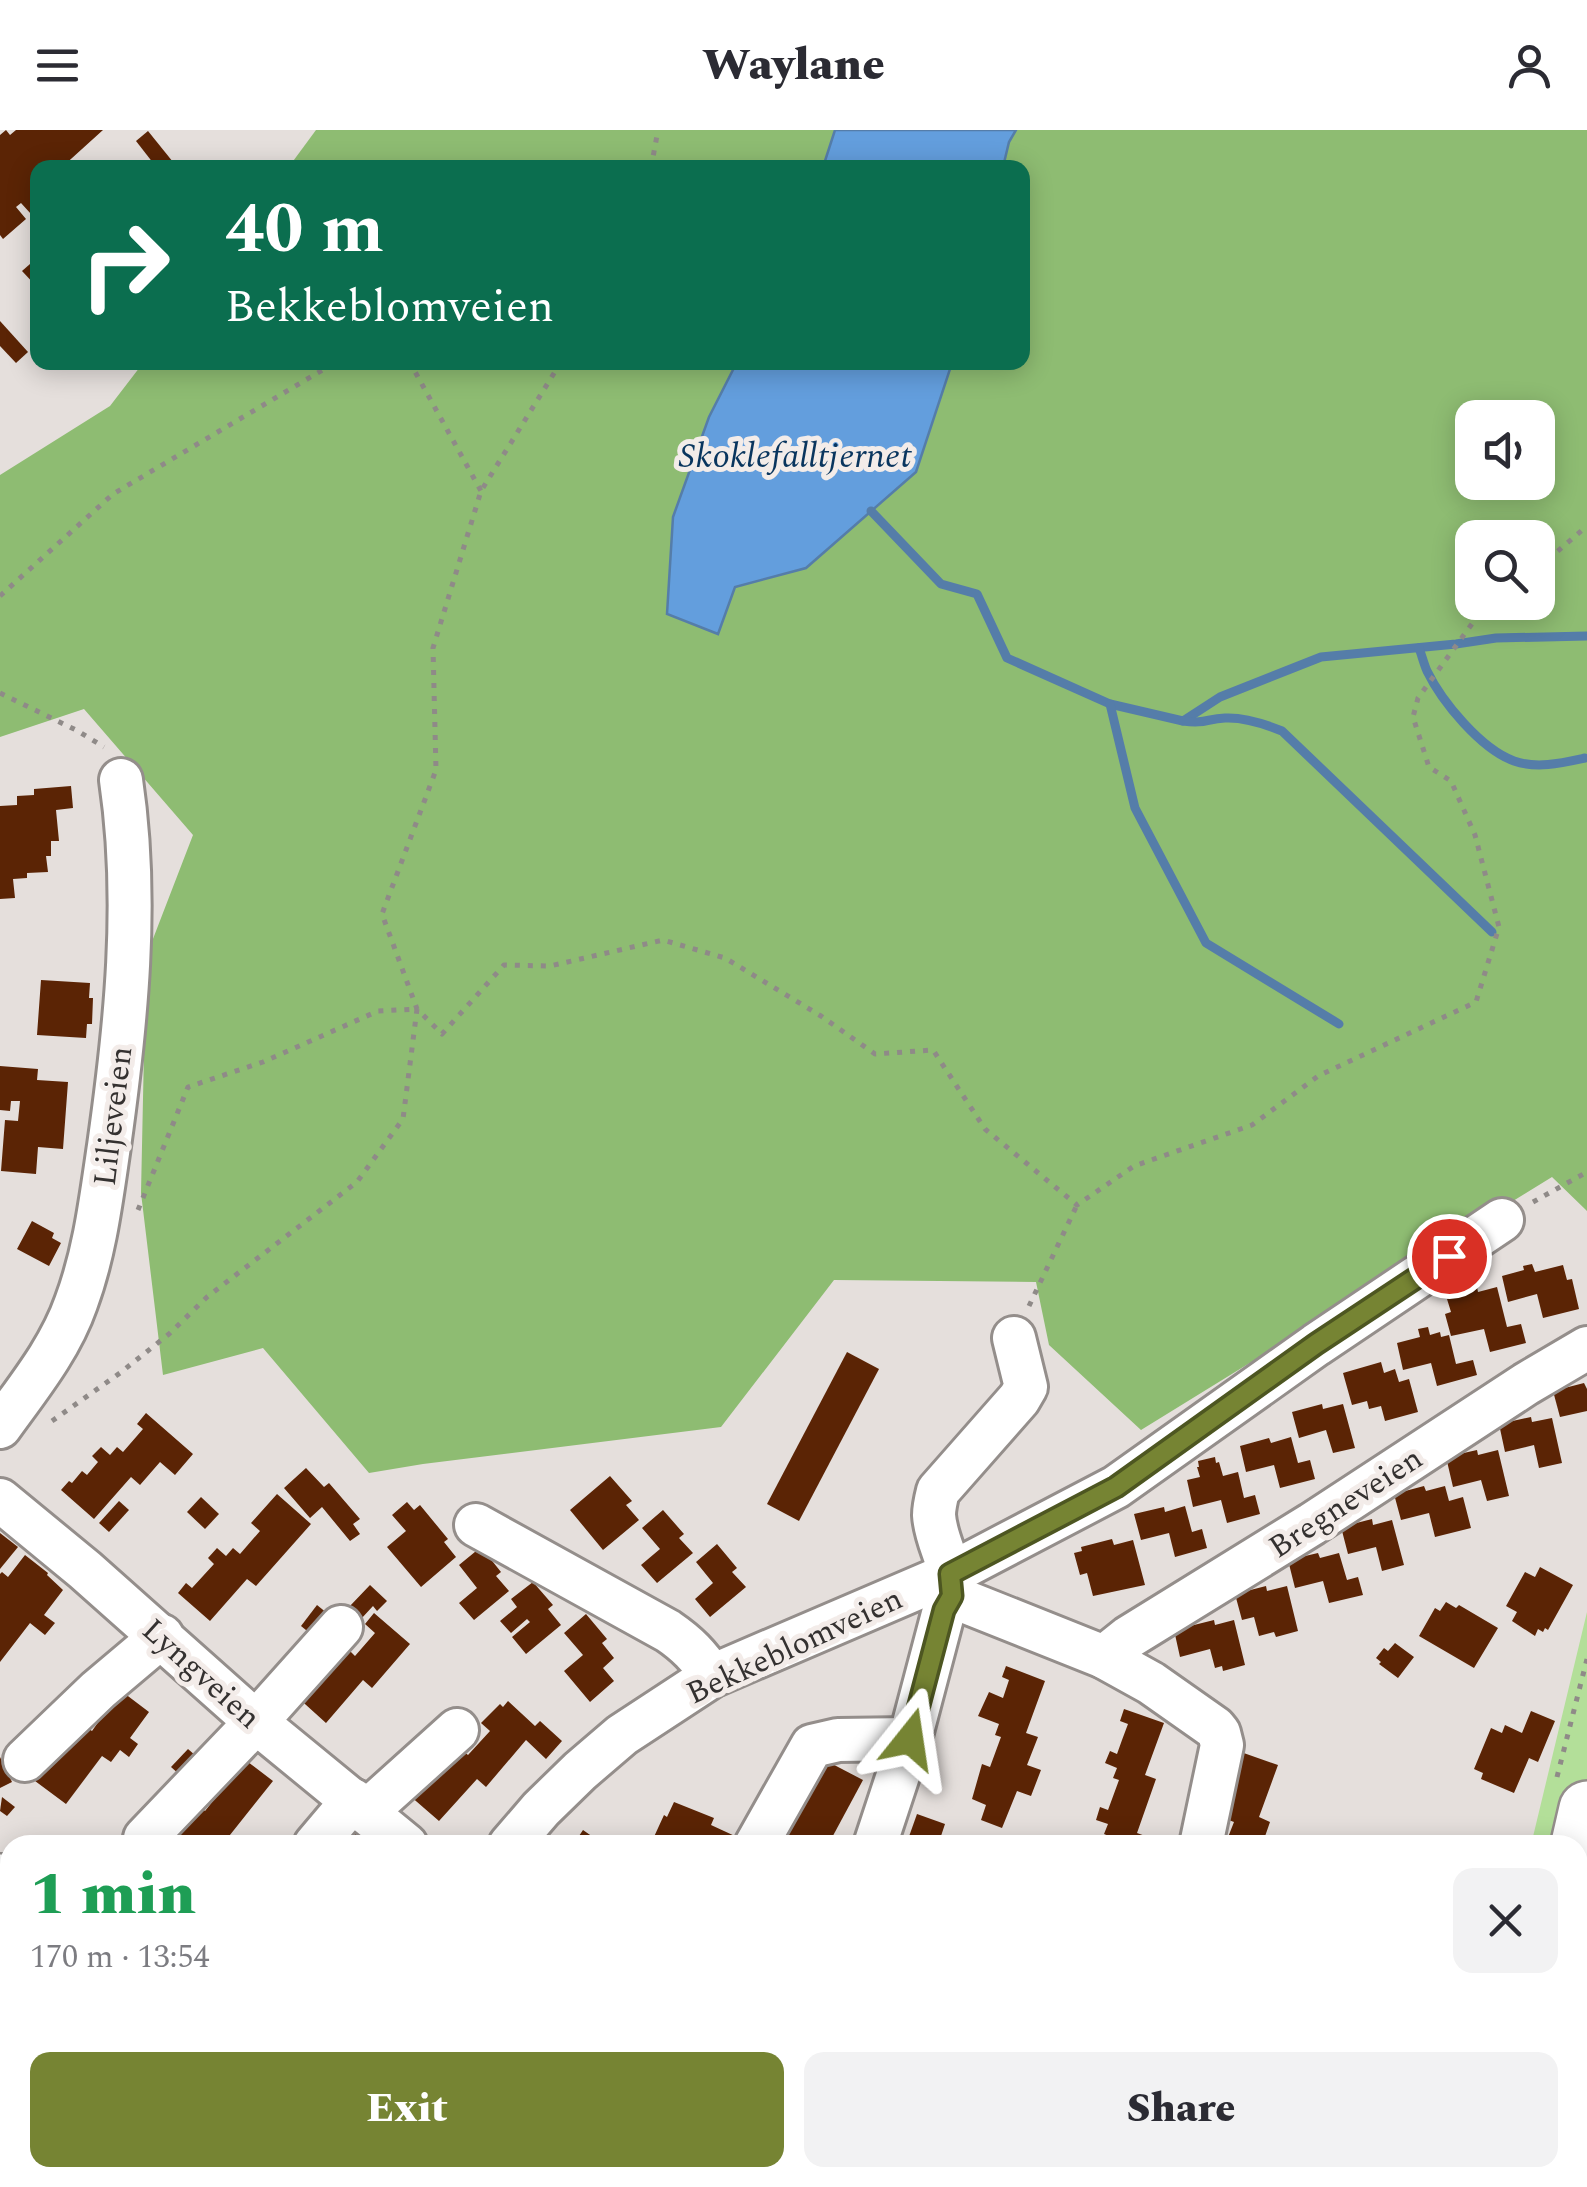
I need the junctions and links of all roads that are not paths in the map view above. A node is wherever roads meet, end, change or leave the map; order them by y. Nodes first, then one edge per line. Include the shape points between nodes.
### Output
1 (122, 780) road end
2 (1502, 1220) road end
3 (1014, 1338) road end
4 (1587, 1348) edge
5 (0, 1426) edge
6 (0, 1500) edge
7 (476, 1526) dead end
8 (951, 1585) junction
9 (341, 1627) dead end
10 (162, 1636) junction
11 (1104, 1657) junction
12 (712, 1676) junction
13 (256, 1722) junction
14 (457, 1730) dead end
15 (910, 1739) junction
16 (25, 1760) dead end
17 (1572, 1793) edge
18 (360, 1806) junction
19 (148, 1835) edge
20 (327, 1835) edge
21 (394, 1835) edge
22 (519, 1835) edge
23 (761, 1835) edge
24 (878, 1835) edge
25 (1203, 1835) edge
26 (1577, 1835) edge

1 - 5 street, Liljeveien via 128,830 126,990 94,1250 50,1356
2 - 8 street, Bekkeblomveien via 1116,1487
3 - 8 street via 1026,1387 938,1491 934,1520
4 - 11 street, Bregneveien
6 - 10 street, Lyngveien
7 - 12 street via 668,1631
8 - 11 street
8 - 12 street, Bekkeblomveien
8 - 15 street
9 - 13 street
10 - 13 street, Lyngveien
10 - 16 street
11 - 25 street via 1219,1733
12 - 22 street, Bekkeblomveien via 622,1735
13 - 18 street, Lyngveien
13 - 19 street
14 - 18 street
15 - 23 street via 838,1740 808,1750
15 - 24 street
17 - 26 main road
18 - 20 street
18 - 21 street, Lyngveien

